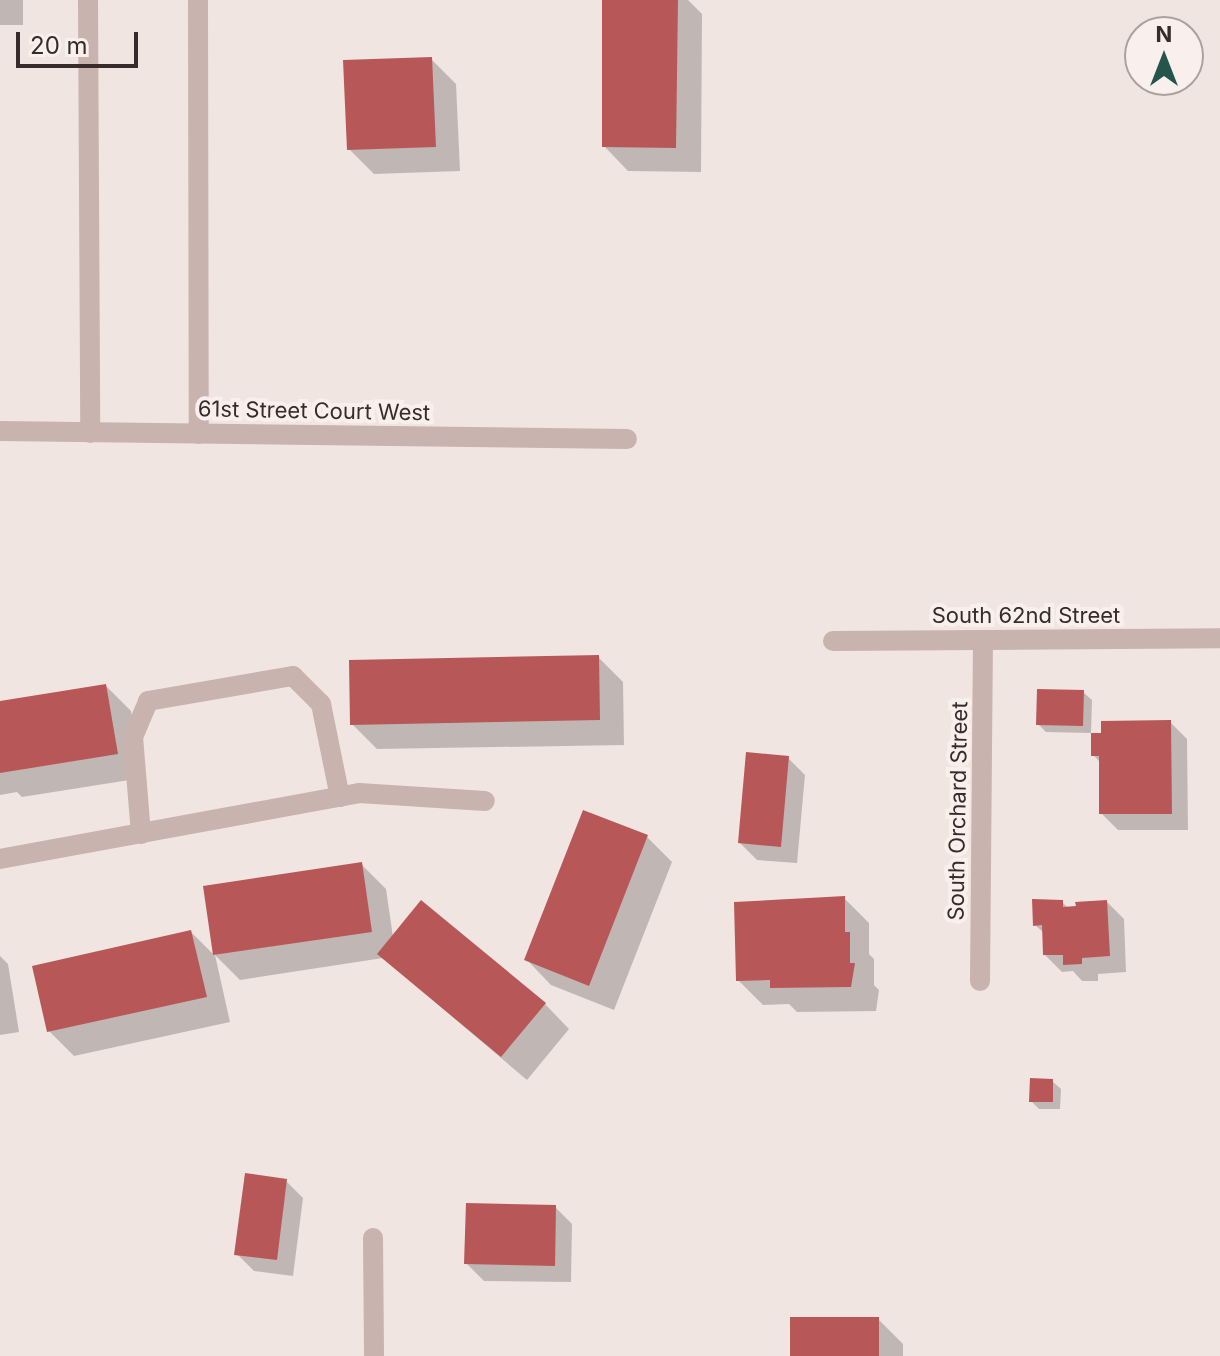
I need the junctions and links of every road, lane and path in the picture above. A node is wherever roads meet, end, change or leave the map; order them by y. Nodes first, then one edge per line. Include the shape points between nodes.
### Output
1 (88, 0) edge
2 (198, 0) edge
3 (0, 431) edge
4 (90, 433) junction
5 (199, 434) junction
6 (627, 439) dead end
7 (1220, 638) edge
8 (983, 640) junction
9 (833, 641) dead end
10 (340, 797) junction
11 (485, 801) dead end
12 (141, 834) junction
13 (0, 859) edge
14 (980, 981) dead end
15 (373, 1238) dead end
16 (374, 1356) edge

1 - 4 street
2 - 5 street
3 - 4 street, 61st Street Court West
4 - 5 street, 61st Street Court West
5 - 6 street, 61st Street Court West
7 - 8 street, South 62nd Street
8 - 9 street, South 62nd Street
8 - 14 street, South Orchard Street
10 - 11 street via 359,793
10 - 12 street
10 - 12 street via 321,704 293,676 148,701 133,737
12 - 13 street
15 - 16 street

